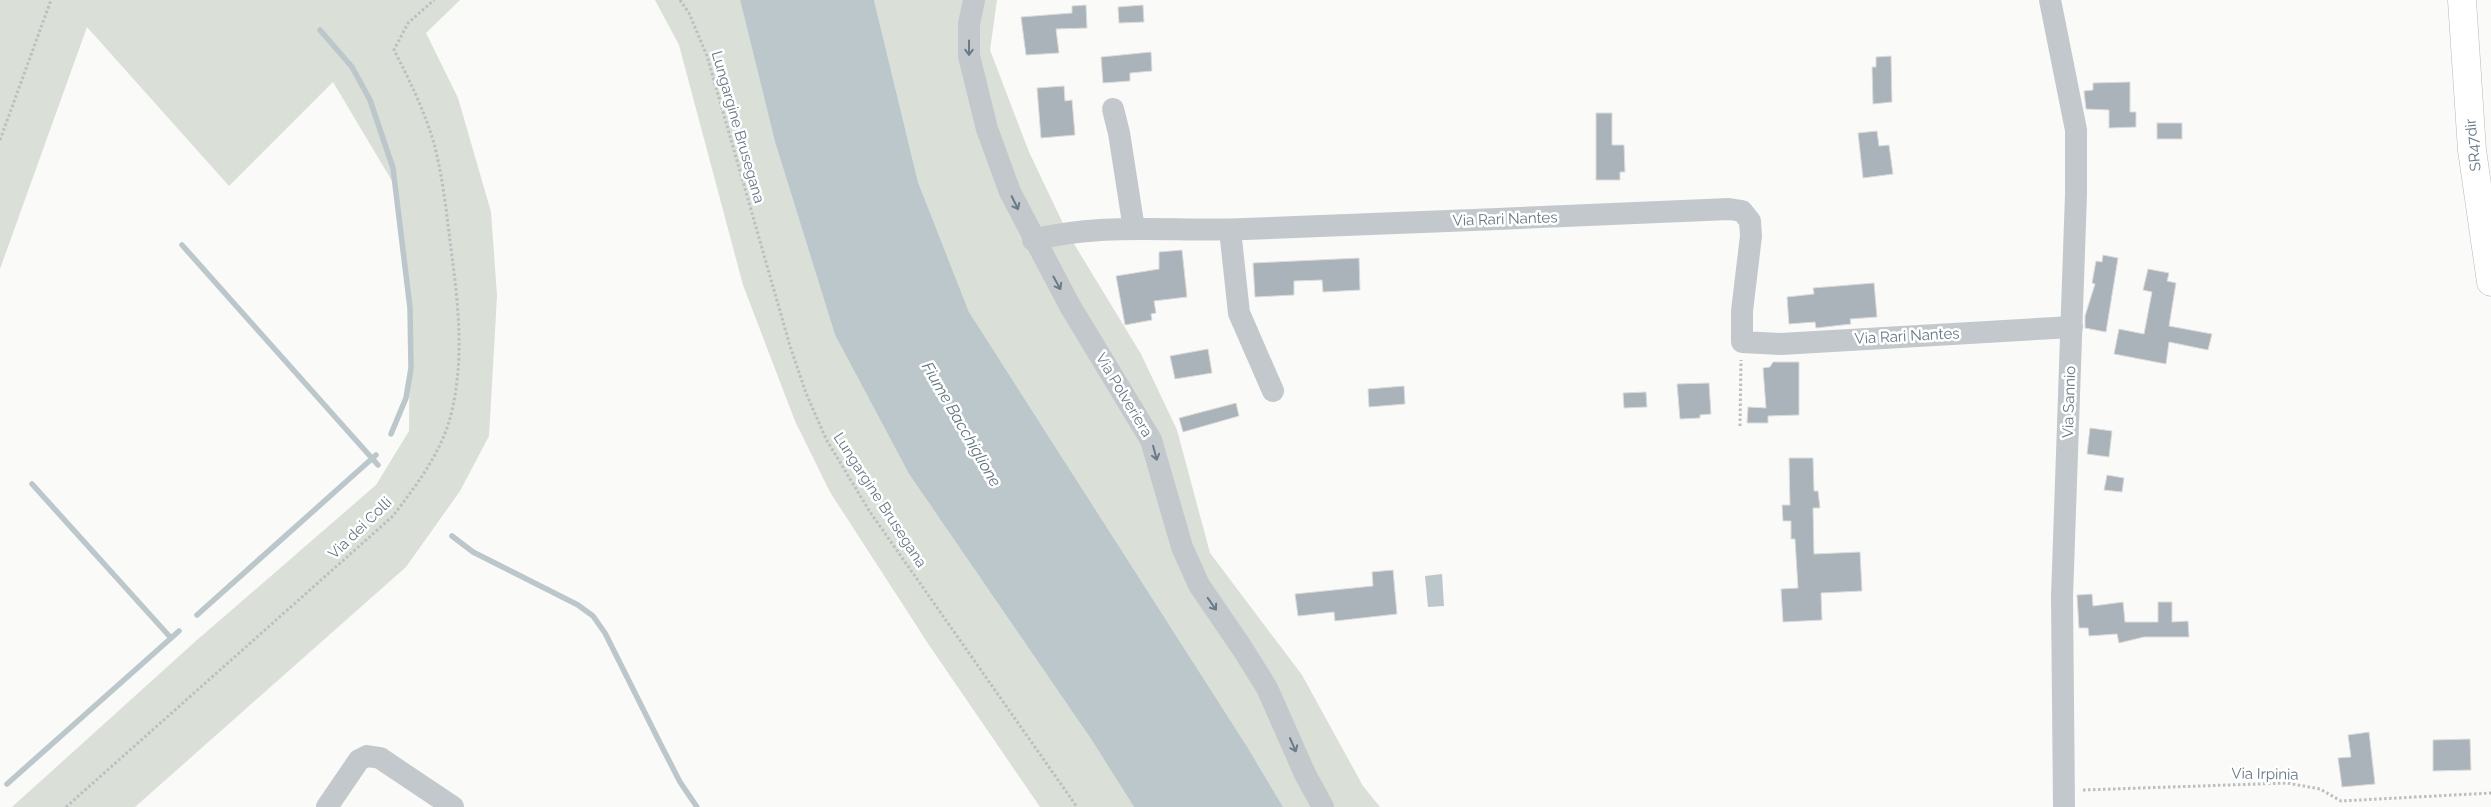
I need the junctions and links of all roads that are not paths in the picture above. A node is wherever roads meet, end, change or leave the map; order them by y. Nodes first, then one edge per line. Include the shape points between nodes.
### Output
1 (974, 0) edge
2 (2050, 0) edge
3 (2463, 2) edge
4 (1113, 109) dead end
5 (1134, 229) junction
6 (1230, 230) junction
7 (1033, 240) junction
8 (2491, 282) edge
9 (2072, 327) junction
10 (1273, 391) dead end
11 (2064, 799) edge
12 (327, 807) edge
13 (453, 807) edge
14 (1323, 807) edge

1 -> 7 street, Via Polveriera via 970,24 971,65 993,147
2 - 9 street, Via Sannio via 2076,130
3 - 8 highway, SR47dir / SR47dir via 2472,150
4 - 5 street
5 - 6 street, Via Rari Nantes
5 - 7 street, Via Rari Nantes via 1057,234
6 - 9 street, Via Rari Nantes via 1729,209 1742,211 1750,221 1742,342 1781,344
6 - 10 street via 1239,312
7 -> 14 street, Via Polveriera via 1151,440 1182,547 1199,585 1266,688
9 - 11 street, Via Sannio via 2062,596
12 - 13 street via 359,760 367,756 380,758

